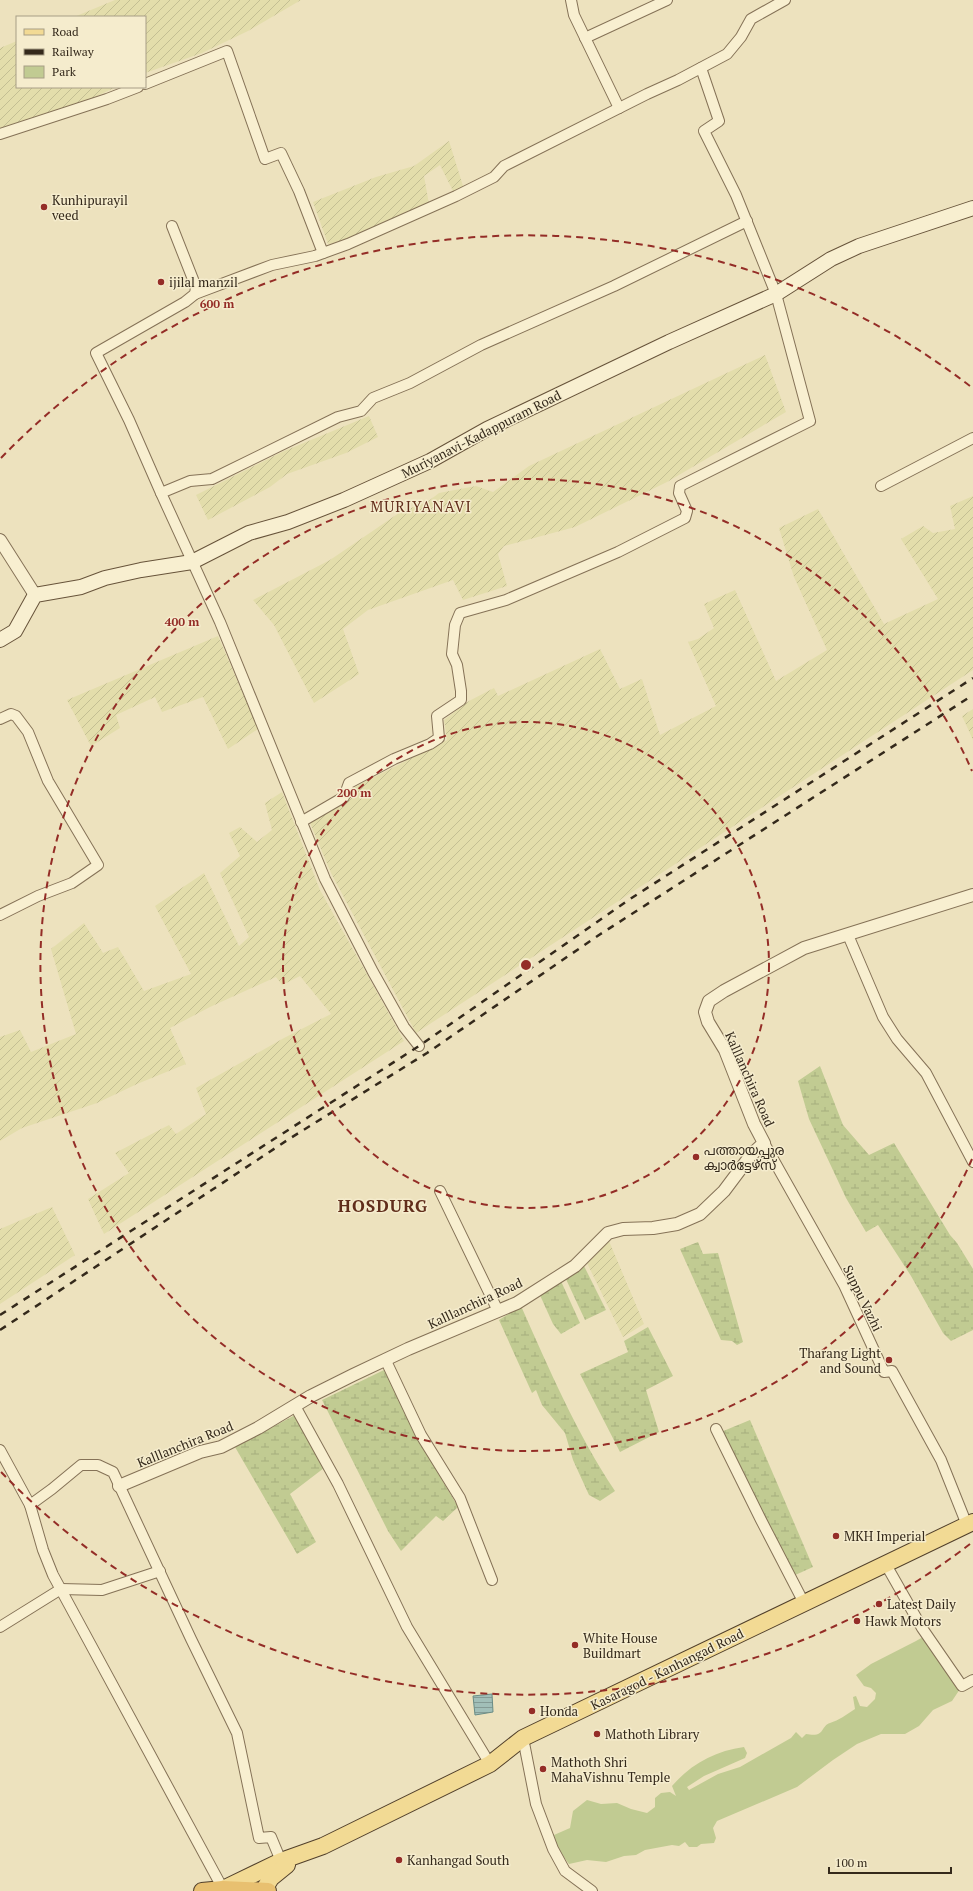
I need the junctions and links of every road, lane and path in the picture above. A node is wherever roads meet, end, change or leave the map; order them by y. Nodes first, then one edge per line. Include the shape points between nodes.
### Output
1 (571, 0) edge
2 (667, 0) edge
3 (785, 0) edge
4 (585, 38) junction
5 (701, 68) junction
6 (146, 84) edge
7 (135, 88) edge
8 (619, 108) junction
9 (0, 134) edge
10 (973, 208) edge
11 (747, 221) junction
12 (172, 226) dead end
13 (323, 253) junction
14 (195, 294) junction
15 (776, 294) junction
16 (973, 438) edge
17 (881, 486) dead end
18 (161, 493) junction
19 (0, 540) edge
20 (192, 562) junction
21 (35, 595) junction
22 (0, 640) edge
23 (0, 719) edge
24 (301, 822) junction
25 (973, 895) edge
26 (0, 915) edge
27 (848, 935) junction
28 (419, 1046) dead end
29 (764, 1143) junction
30 (973, 1162) edge
31 (440, 1191) dead end
32 (498, 1311) junction
33 (386, 1360) junction
34 (295, 1406) junction
35 (716, 1429) dead end
36 (0, 1450) edge
37 (119, 1486) junction
38 (30, 1505) junction
39 (970, 1523) edge
40 (885, 1563) junction
41 (160, 1571) junction
42 (492, 1580) dead end
43 (61, 1589) junction
44 (804, 1603) junction
45 (0, 1627) edge
46 (973, 1680) edge
47 (523, 1738) junction
48 (490, 1764) junction
49 (323, 1846) junction
50 (281, 1861) junction
51 (223, 1889) junction
52 (202, 1891) edge
53 (265, 1891) edge
54 (592, 1891) edge

1 - 4 street via 574,15
2 - 4 street
3 - 5 street via 751,18 741,37 727,54
4 - 8 street
5 - 8 street
5 - 11 street via 719,121 704,131
6 - 13 street via 227,51 265,159 281,153
7 - 9 street
8 - 13 street via 504,166 494,177 456,196
10 - 15 main road, Muriyanavi-Kadappuram Road via 859,246 831,259
11 - 15 street
11 - 18 street via 614,286 481,346 410,383 373,398 361,411 338,418 212,479 190,481
12 - 14 street via 196,286
13 - 14 street via 272,265
14 - 18 street via 96,353
15 - 20 main road, Muriyanavi-Kadappuram Road via 487,429 409,471 288,522 249,533
15 - 24 street via 810,421 680,486 679,493 687,511 685,518 618,552 506,600 460,613 455,625 452,654 457,665 462,691 461,700 437,716 439,738 349,783 344,797
16 - 17 street
18 - 20 street
19 - 21 street
20 - 21 main road, Muriyanavi-Kadappuram Road via 141,570 105,578 81,587
20 - 24 street via 220,622
21 - 22 main road via 15,631
23 - 26 street via 11,714 16,716 28,732 48,781 98,865 72,883
24 - 28 street via 325,879 373,972 404,1027
25 - 27 street, Kalllanchira Road
27 - 29 street, Kalllanchira Road via 804,948 709,1001 705,1012 708,1022 725,1050
27 - 30 street via 883,1017 897,1039 926,1073
29 - 32 street, Kalllanchira Road via 751,1155 724,1192 700,1214 677,1224 623,1229 608,1233 574,1266 517,1303
29 - 39 street, Suppu Vazhi via 844,1285 884,1372 892,1371 941,1460
31 - 32 street
32 - 33 street, Kalllanchira Road
33 - 34 street, Kalllanchira Road
33 - 42 street via 421,1435 460,1498
34 - 37 street, Kalllanchira Road via 221,1447 200,1452
34 - 48 street via 338,1484 407,1628
35 - 44 street
36 - 38 street
37 - 38 street via 113,1472 98,1465 81,1465
37 - 41 street
38 - 43 street via 43,1550
39 - 40 main road, Kasaragod - Kanhangad Road
40 - 44 main road, Kasaragod - Kanhangad Road
40 - 46 street via 922,1628 962,1686
41 - 43 street via 102,1590
41 - 50 street via 237,1733 259,1838 271,1837
43 - 45 street
43 - 51 street
44 - 47 main road, Kasaragod - Kanhangad Road
47 - 48 main road, Kasaragod - Kanhangad Road
47 - 54 street via 536,1804 553,1850 565,1871
48 - 49 main road, Kasaragod - Kanhangad Road
49 - 50 main road, Kasaragod - Kanhangad Road
49 - 53 main road, Kasaragod - Kanhangad Road via 286,1866 271,1878
50 - 51 main road, Kasaragod - Kanhangad Road
51 - 52 highway
51 - 53 highway

